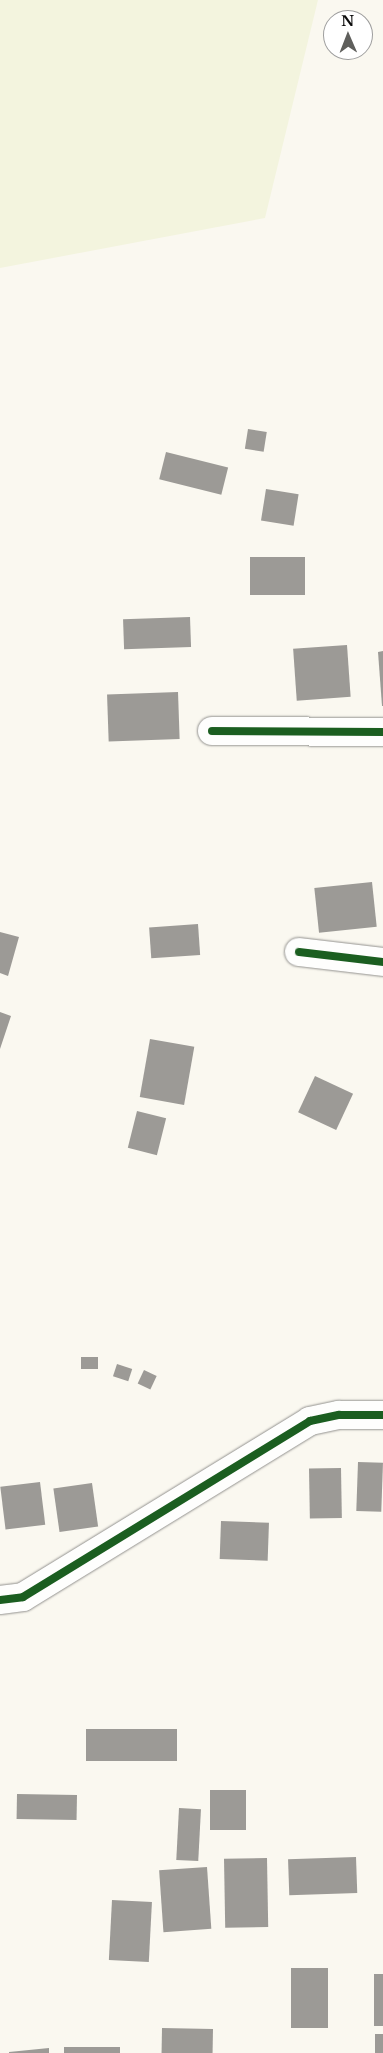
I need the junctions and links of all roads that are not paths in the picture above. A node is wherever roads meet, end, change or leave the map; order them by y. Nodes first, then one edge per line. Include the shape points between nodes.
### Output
1 (212, 732) dead end
2 (383, 732) edge
3 (300, 952) dead end
4 (383, 962) edge
5 (383, 1415) edge
6 (0, 1600) edge

1 - 2 street
3 - 4 street
5 - 6 street via 339,1415 310,1421 23,1598

